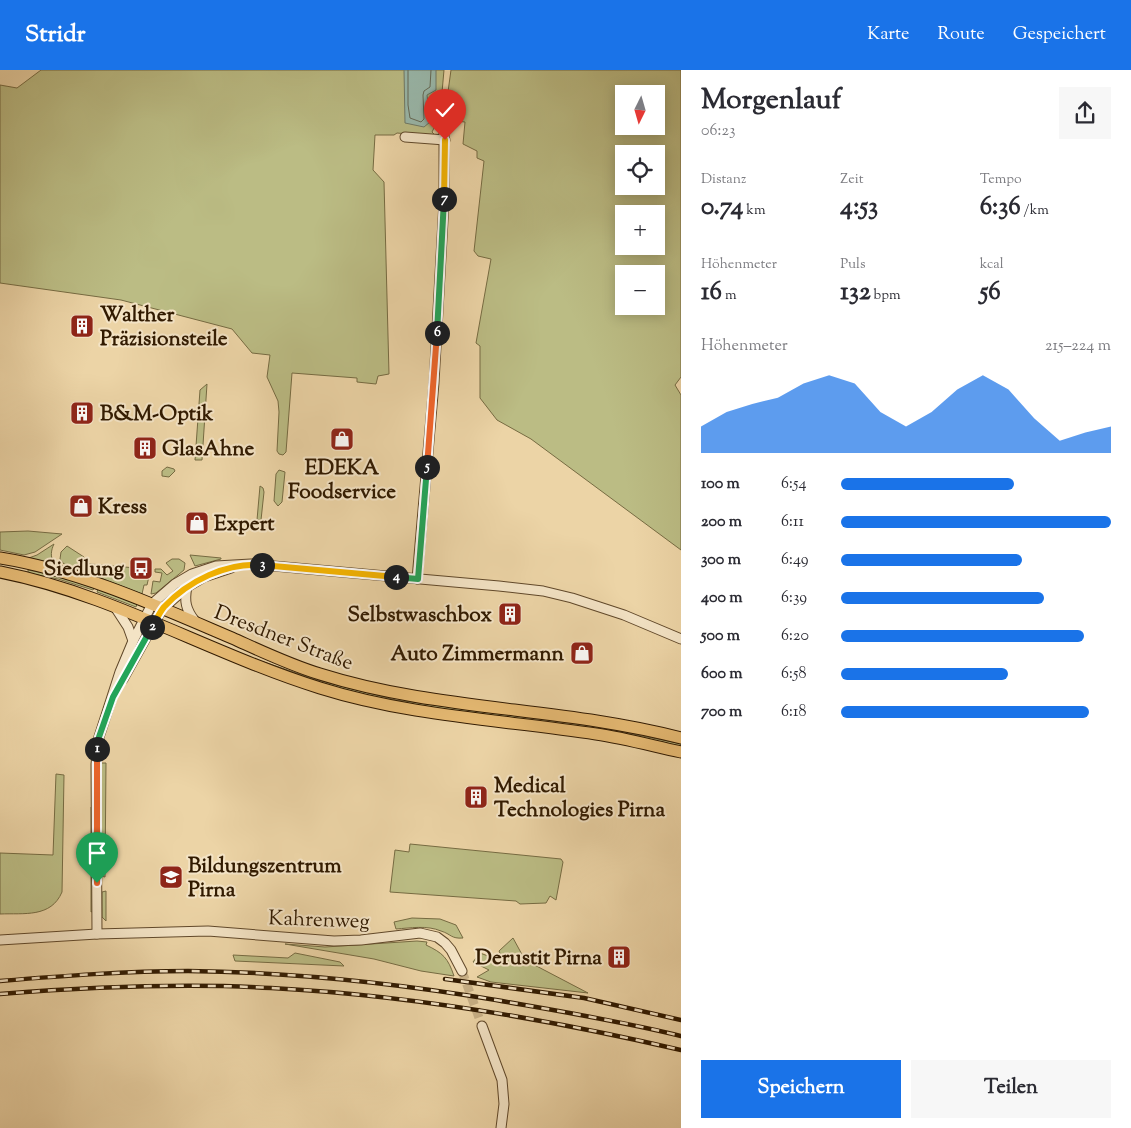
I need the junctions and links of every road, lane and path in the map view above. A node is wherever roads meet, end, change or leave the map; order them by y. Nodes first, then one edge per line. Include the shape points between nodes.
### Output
1 (405, 138) dead end
2 (0, 558) edge
3 (251, 564) junction
4 (0, 572) edge
5 (418, 579) junction
6 (187, 587) junction
7 (115, 606) junction
8 (157, 607) junction
9 (149, 622) junction
10 (197, 623) junction
11 (681, 639) edge
12 (133, 641) junction
13 (113, 697) junction
14 (681, 738) edge
15 (681, 752) edge
16 (97, 934) junction
17 (0, 940) edge
18 (462, 971) tunnel mouth
19 (482, 1026) tunnel mouth
20 (501, 1128) edge

1 - 5 street via 444,136 444,202 434,383
2 - 8 main road, Dresdner Straße via 72,575
3 - 5 street
3 - 6 street via 217,572
3 - 8 street via 216,566 200,571 175,584
4 - 7 main road, Dresdner Straße via 35,579
5 - 11 street via 558,595 624,615
6 - 8 street
6 - 10 street via 187,609
7 - 9 main road, Dresdner Straße
7 - 12 street
8 - 9 street
8 - 10 main road, Dresdner Straße
9 - 12 street
9 - 13 street
9 - 15 main road, Dresdner Straße via 244,662 358,698 407,709 598,734
10 - 14 main road, Dresdner Straße via 303,668 367,687 437,700 599,721
12 - 13 street
13 - 16 street via 97,745
16 - 17 street, Kahrenweg
16 - 18 street, Kahrenweg via 208,931 334,941 420,933 445,943
19 - 20 street via 502,1080

